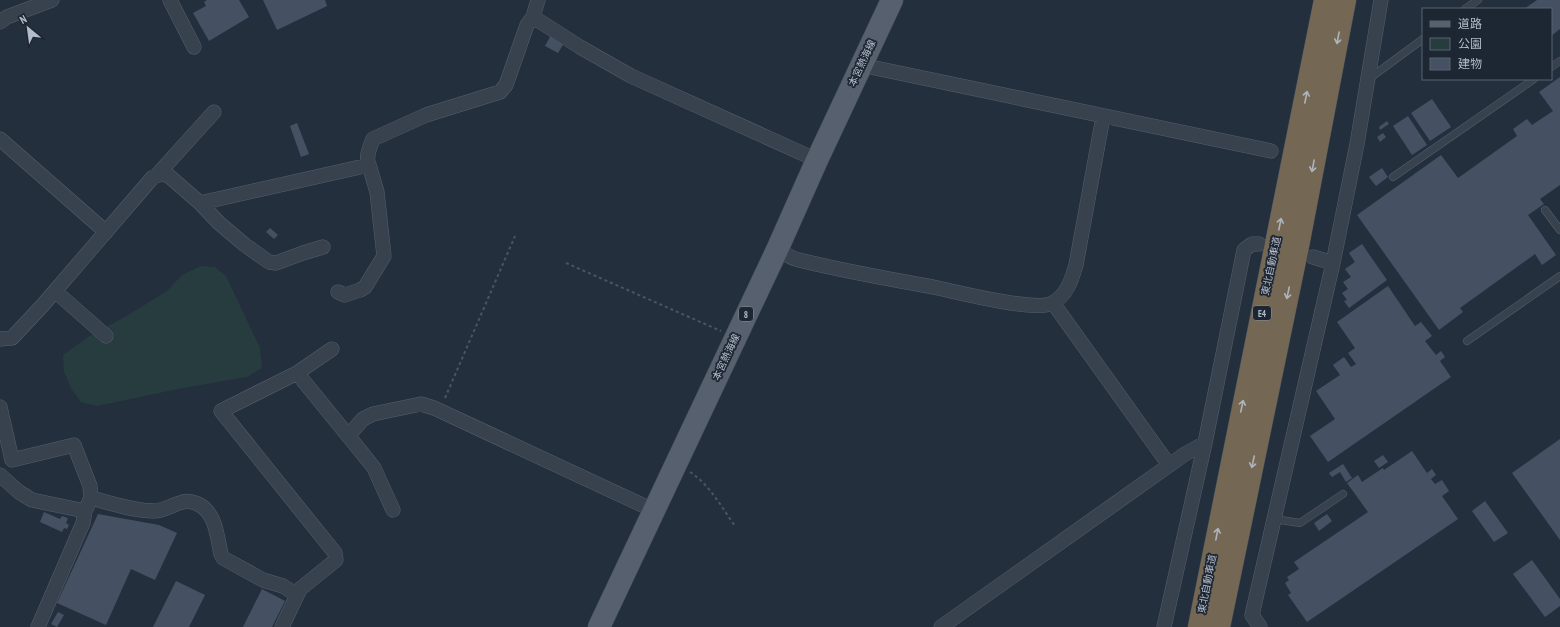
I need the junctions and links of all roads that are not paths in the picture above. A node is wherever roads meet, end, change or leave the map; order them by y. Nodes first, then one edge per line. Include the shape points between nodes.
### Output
1 (52, 0) edge
2 (170, 0) edge
3 (538, 0) edge
4 (892, 0) edge
5 (1325, 0) edge
6 (1346, 0) edge
7 (1381, 0) edge
8 (1478, 0) edge
9 (30, 4) edge
10 (1466, 8) edge
11 (533, 17) junction
12 (0, 22) edge
13 (1422, 40) edge
14 (194, 47) dead end
15 (861, 65) junction
16 (1368, 79) junction
17 (1533, 80) edge
18 (214, 112) dead end
19 (1103, 117) junction
20 (0, 139) edge
21 (1271, 151) dead end
22 (817, 160) junction
23 (369, 165) junction
24 (157, 175) junction
25 (1393, 177) dead end
26 (200, 203) junction
27 (1545, 210) dead end
28 (1560, 230) edge
29 (106, 232) junction
30 (1260, 244) dead end
31 (323, 247) dead end
32 (777, 250) junction
33 (1314, 257) dead end
34 (1333, 263) junction
35 (1560, 276) edge
36 (55, 290) junction
37 (338, 292) dead end
38 (1052, 303) junction
39 (106, 336) dead end
40 (0, 339) edge
41 (1467, 340) dead end
42 (332, 349) dead end
43 (297, 373) junction
44 (0, 407) edge
45 (348, 436) junction
46 (1205, 443) junction
47 (1169, 465) junction
48 (0, 475) edge
49 (1343, 494) dead end
50 (91, 498) junction
51 (393, 510) dead end
52 (653, 510) junction
53 (84, 511) junction
54 (1274, 519) junction
55 (297, 595) junction
56 (38, 627) edge
57 (282, 627) edge
58 (599, 627) edge
59 (941, 627) edge
60 (1164, 627) edge
61 (1199, 627) edge
62 (1219, 627) edge
63 (1260, 627) edge

1 - 9 street
2 - 14 street
3 - 11 street
4 - 15 main road, 本宮熱海線 / 8
61 -> 5 highway, 東北自動車道 / E4
6 -> 62 highway, 東北自動車道 / E4
7 - 16 street
8 - 10 lane
9 - 12 street
11 - 22 street via 631,76
11 - 23 street via 527,25 504,89 493,95 426,115 374,139 369,149
13 - 16 lane
15 - 19 street
15 - 22 main road, 本宮熱海線 / 8
16 - 34 street
17 - 25 lane
18 - 24 street
19 - 21 street
19 - 38 street via 1076,265 1070,284
20 - 29 street
22 - 32 main road, 本宮熱海線 / 8
23 - 26 street
23 - 37 street via 377,192 384,256 364,287 344,296
24 - 26 street via 169,176
24 - 29 street
26 - 31 street via 219,223 269,262 276,263
27 - 28 lane
29 - 36 street
30 - 46 street via 1252,244 1244,250
32 - 38 street via 797,260 1003,301 1034,305
32 - 52 main road, 本宮熱海線 / 8
33 - 34 street
34 - 54 street
35 - 41 lane
36 - 39 street
36 - 40 street via 12,338
38 - 47 street
42 - 43 street
43 - 45 street
43 - 55 street via 221,410 335,553 336,560 300,589
44 - 50 street via 12,460 74,445 90,486
45 - 51 street via 374,468
45 - 52 street via 363,419 373,414 421,404
46 - 47 street
46 - 60 street
47 - 59 street
48 - 53 street via 32,500
49 - 54 lane via 1300,523
50 - 53 street
50 - 55 street via 155,511 184,501 192,501 208,511 224,558 263,580 284,586
52 - 58 main road, 本宮熱海線 / 8
53 - 56 street via 83,522
54 - 63 street via 1252,615
55 - 57 street

